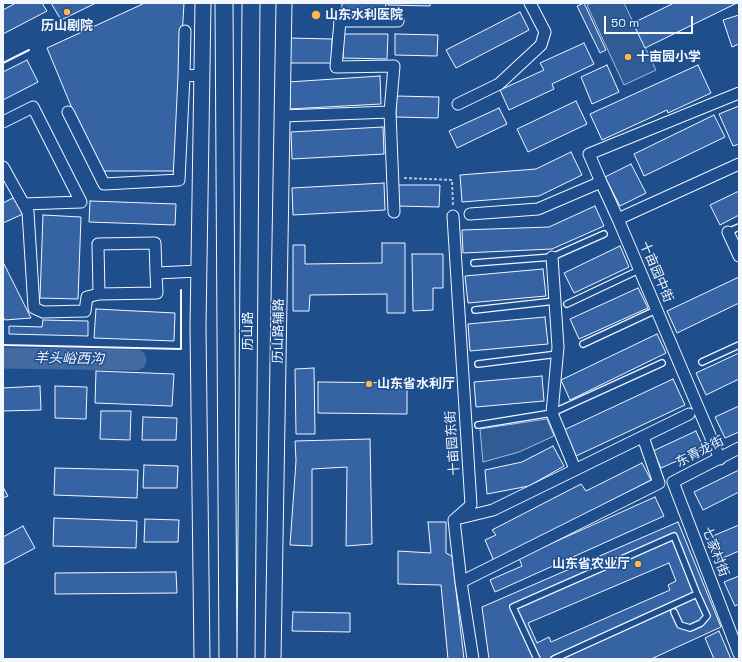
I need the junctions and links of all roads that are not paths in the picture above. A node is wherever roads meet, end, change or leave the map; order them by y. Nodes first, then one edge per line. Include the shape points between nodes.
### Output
1 (203, 3) edge
2 (224, 3) edge
3 (251, 3) edge
4 (284, 3) edge
5 (530, 3) edge
6 (398, 21) dead end
7 (185, 31) dead end
8 (202, 75) junction
9 (184, 76) junction
10 (739, 93) edge
11 (458, 104) dead end
12 (68, 112) dead end
13 (390, 112) junction
14 (282, 116) junction
15 (3, 122) edge
16 (739, 164) edge
17 (3, 167) edge
18 (601, 182) junction
19 (24, 204) junction
20 (394, 212) dead end
21 (470, 214) dead end
22 (453, 216) road end
23 (618, 219) junction
24 (739, 227) edge
25 (728, 232) joint
26 (604, 234) dead end
27 (739, 256) edge
28 (552, 257) junction
29 (474, 263) dead end
30 (640, 270) junction
31 (199, 271) junction
32 (156, 273) junction
33 (99, 294) junction
34 (555, 301) junction
35 (567, 304) dead end
36 (475, 310) dead end
37 (656, 310) junction
38 (583, 344) dead end
39 (739, 345) edge
40 (558, 354) junction
41 (702, 362) dead end
42 (662, 363) dead end
43 (478, 364) dead end
44 (552, 413) junction
45 (689, 414) dead end
46 (478, 425) dead end
47 (642, 437) junction
48 (739, 448) edge
49 (720, 459) junction
50 (574, 469) junction
51 (673, 482) joint
52 (454, 520) junction
53 (461, 582) junction
54 (697, 594) junction
55 (674, 612) dead end
56 (739, 654) edge
57 (202, 659) edge
58 (228, 659) edge
59 (246, 659) edge
60 (273, 659) edge
61 (474, 659) edge
62 (537, 659) edge
63 (554, 659) edge

1 - 8 street
2 - 58 main road, 历山路
3 - 59 main road, 历山路
4 - 14 street, 历山路辅路
5 - 11 street via 545,32 541,44 499,84
6 - 13 street via 340,21 336,67 394,66
7 - 9 street
8 - 9 street
8 - 31 street
9 - 12 street via 179,180 104,184
10 - 18 street via 589,154
13 - 14 street
13 - 20 street
14 - 60 street, 历山路辅路
15 - 19 street via 33,107 81,202
16 - 23 street
17 - 19 street
18 - 21 street via 538,209
18 - 23 street
19 - 33 street via 28,212 34,308 44,312 85,311 87,298
22 - 52 street, 十亩园东街 via 471,505
23 - 30 street, 十亩园中街
24 - 25 lane
25 - 27 street
26 - 28 lane
28 - 29 lane
28 - 34 street
30 - 35 lane
30 - 37 street, 十亩园中街
31 - 32 street
31 - 57 street
32 - 33 street via 157,293
32 - 33 street via 155,243 98,244
34 - 36 lane
34 - 40 street
37 - 38 lane
37 - 49 street, 十亩园中街
39 - 41 lane
40 - 43 lane
40 - 44 street
42 - 44 lane
44 - 46 lane
44 - 50 street
45 - 47 street
47 - 50 street
47 - 53 street via 659,483
48 - 49 street, 东青龙街
49 - 51 street, 东青龙街
50 - 52 street via 493,510
51 - 56 street, 七家村街
52 - 53 street
53 - 61 street
54 - 55 lane via 707,616 701,623 690,628 680,625
54 - 62 lane via 674,536 513,607
54 - 63 lane

